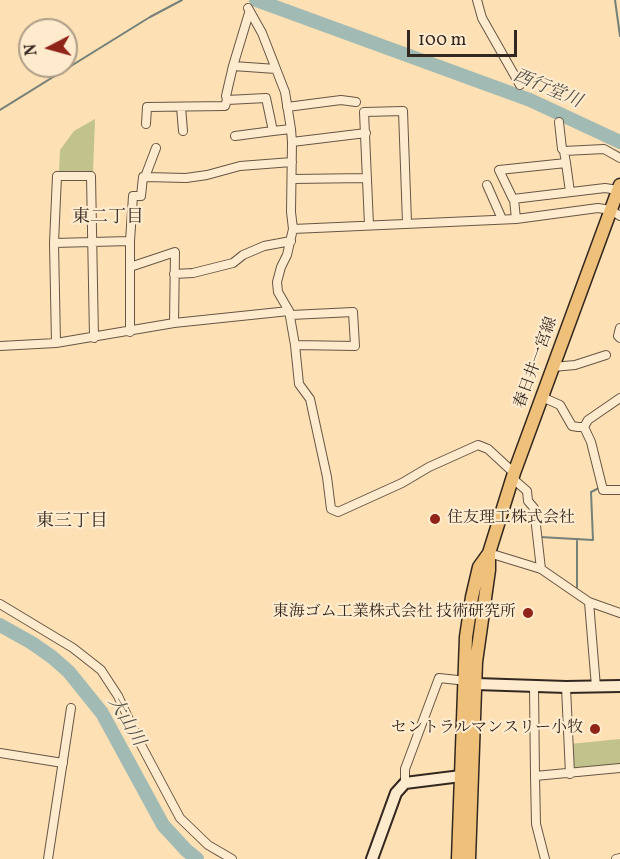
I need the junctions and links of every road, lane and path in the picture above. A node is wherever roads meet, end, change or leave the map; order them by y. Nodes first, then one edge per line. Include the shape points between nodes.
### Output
1 (477, 0) edge
2 (233, 66) junction
3 (276, 69) junction
4 (520, 85) dead end
5 (227, 100) junction
6 (356, 102) dead end
7 (181, 107) junction
8 (287, 107) junction
9 (559, 122) dead end
10 (146, 124) dead end
11 (291, 129) junction
12 (183, 131) dead end
13 (273, 131) junction
14 (366, 133) junction
15 (235, 136) dead end
16 (292, 142) junction
17 (156, 148) dead end
18 (564, 151) junction
19 (620, 158) edge
20 (292, 162) junction
21 (566, 164) junction
22 (145, 177) junction
23 (367, 178) junction
24 (292, 179) junction
25 (487, 185) dead end
26 (619, 188) edge
27 (570, 192) junction
28 (514, 199) junction
29 (615, 213) edge
30 (502, 219) junction
31 (516, 219) junction
32 (407, 223) junction
33 (369, 225) junction
34 (293, 229) junction
35 (92, 241) junction
36 (130, 241) junction
37 (291, 241) junction
38 (54, 243) junction
39 (130, 267) junction
40 (174, 274) junction
41 (290, 313) junction
42 (174, 323) junction
43 (620, 328) edge
44 (130, 332) junction
45 (93, 338) junction
46 (620, 338) edge
47 (56, 344) junction
48 (295, 345) junction
49 (0, 346) edge
50 (606, 355) dead end
51 (553, 366) junction
52 (542, 397) junction
53 (620, 400) edge
54 (584, 426) junction
55 (513, 476) junction
56 (620, 490) edge
57 (489, 553) junction
58 (541, 569) junction
59 (590, 602) junction
60 (0, 604) edge
61 (620, 613) edge
62 (463, 680) junction
63 (476, 684) junction
64 (620, 686) edge
65 (534, 687) junction
66 (566, 687) junction
67 (596, 687) junction
68 (71, 708) dead end
69 (0, 753) edge
70 (63, 763) junction
71 (620, 768) edge
72 (570, 774) junction
73 (460, 776) junction
74 (535, 776) junction
75 (405, 783) junction
76 (48, 859) edge
77 (232, 859) edge
78 (372, 859) edge
79 (458, 859) edge
80 (469, 859) edge
81 (544, 859) edge

1 - 4 street via 482,18
2 - 3 street
2 - 3 street via 249,10
2 - 5 street
3 - 8 street
5 - 7 street via 225,105
5 - 13 street via 266,98
6 - 8 street via 341,100
7 - 10 street via 147,107
7 - 12 street
8 - 11 street
9 - 18 street
11 - 13 street
11 - 16 street
13 - 15 street
14 - 16 street
14 - 23 street
14 - 32 street via 364,112 403,111
16 - 20 street
17 - 22 street
18 - 19 street via 604,149
18 - 21 street
20 - 22 street via 240,166 186,178
20 - 24 street
21 - 27 street
21 - 28 street via 499,170
22 - 36 street via 141,196 134,196
23 - 24 street
23 - 33 street
24 - 34 street
25 - 30 street
26 - 27 street
26 - 29 main road, 春日井一宮線
27 - 28 street
28 - 31 street
29 - 31 street via 598,208
29 - 51 main road, 春日井一宮線
30 - 31 street
30 - 32 street
32 - 33 street
33 - 34 street
34 - 37 street
35 - 36 street
35 - 38 street
35 - 38 street via 92,176 57,176
35 - 45 street
36 - 39 street
37 - 40 street via 264,246 233,263
37 - 41 street via 277,282
38 - 47 street
39 - 40 street via 174,252
39 - 44 street
40 - 42 street
41 - 42 street
41 - 48 street
41 - 48 street via 353,312 355,346
42 - 44 street
43 - 46 street
44 - 45 street
45 - 47 street
47 - 49 street
48 - 55 street via 299,384 310,399 332,509 338,512 478,445 488,449
50 - 51 street via 575,365
51 - 52 main road, 春日井一宮線
52 - 54 street via 560,405 572,426
52 - 55 main road, 春日井一宮線
53 - 54 street
54 - 56 street via 603,490
55 - 57 main road, 春日井一宮線
55 - 58 street via 527,491 534,508
57 - 58 street
57 - 62 main road, 春日井一宮線 via 479,567 472,597
57 - 63 main road, 春日井一宮線
58 - 59 street
59 - 61 street
59 - 67 street
60 - 77 street via 73,648 101,670 180,818 208,845
62 - 63 street
62 - 73 main road, 春日井一宮線
62 - 75 street via 439,678 405,769
63 - 65 street
63 - 80 main road, 春日井一宮線
64 - 67 street
65 - 66 street
65 - 74 street
66 - 67 street
66 - 72 street
68 - 70 street
69 - 70 street
70 - 76 street
71 - 72 street
72 - 74 street
73 - 75 street
73 - 79 main road, 春日井一宮線
74 - 81 street via 536,824
75 - 78 street via 396,793

